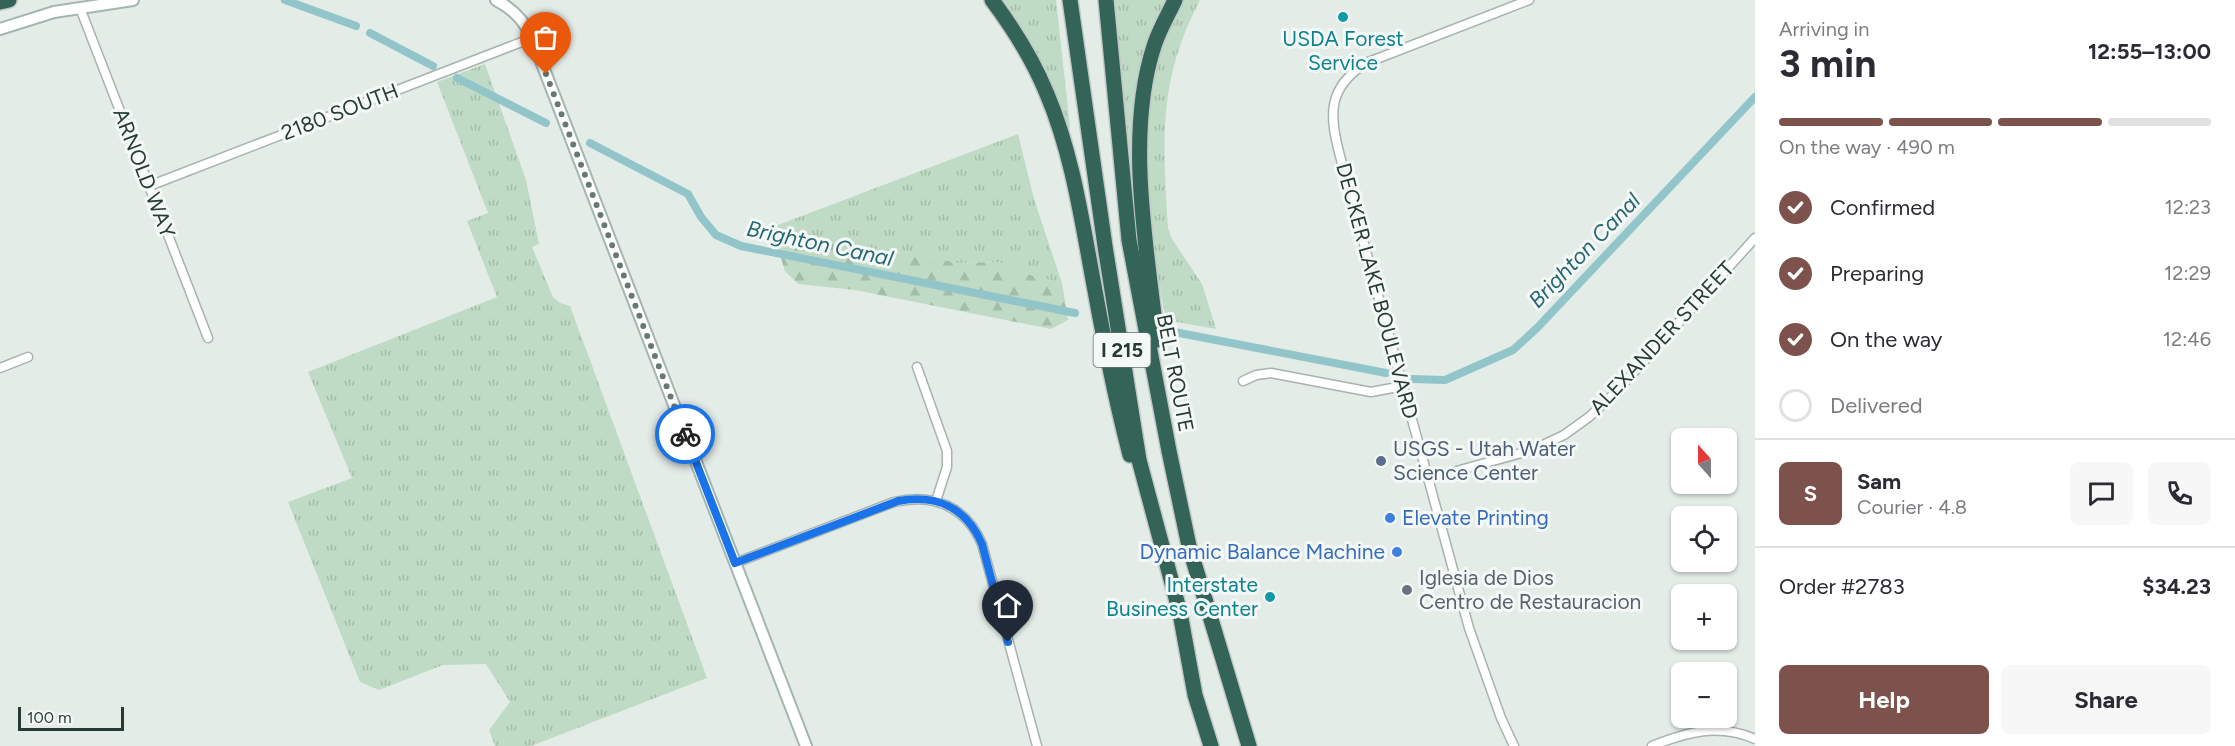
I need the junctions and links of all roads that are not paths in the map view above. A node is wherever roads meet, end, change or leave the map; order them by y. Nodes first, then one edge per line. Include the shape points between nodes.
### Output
1 (9, 0) edge
2 (133, 0) edge
3 (497, 0) edge
4 (992, 0) edge
5 (1070, 0) edge
6 (1106, 0) edge
7 (1175, 0) edge
8 (1529, 0) edge
9 (0, 2) edge
10 (80, 8) junction
11 (0, 29) edge
12 (532, 38) junction
13 (148, 186) junction
14 (1755, 238) edge
15 (208, 339) dead end
16 (28, 357) dead end
17 (917, 367) dead end
18 (0, 368) edge
19 (1243, 381) dead end
20 (1403, 387) junction
21 (1169, 451) junction
22 (1428, 479) junction
23 (936, 501) junction
24 (735, 563) junction
25 (1195, 695) junction
26 (1755, 739) edge
27 (806, 746) edge
28 (1037, 746) edge
29 (1211, 746) edge
30 (1249, 746) edge
31 (1514, 746) edge
32 (1652, 746) edge

1 - 9 highway
2 - 10 street
3 - 12 street via 521,18
4 - 25 highway via 1047,94 1074,182 1110,372 1167,605
5 - 25 highway, I 215 via 1139,460 1180,613
6 - 21 highway, BELT ROUTE / I 215 via 1129,240
7 - 21 highway via 1154,46 1140,141 1140,180
8 - 20 street, DECKER LAKE BOULEVARD via 1371,61 1348,76 1335,100 1335,135
10 - 11 street
10 - 13 street, ARNOLD WAY
12 - 13 street, 2180 SOUTH
12 - 24 street
13 - 15 street, ARNOLD WAY
14 - 22 street, ALEXANDER STREET via 1589,417 1564,435 1532,450
16 - 18 street
17 - 23 street via 947,451 947,467
19 - 20 street via 1271,374 1371,392
20 - 22 street, DECKER LAKE BOULEVARD
21 - 30 highway, BELT ROUTE / I 215 via 1189,546
22 - 31 street, DECKER LAKE BOULEVARD via 1481,667
23 - 24 street via 916,498 891,502
23 - 28 street via 964,517 982,544
24 - 27 street
25 - 29 highway, I 215
26 - 32 street via 1732,731 1705,730

